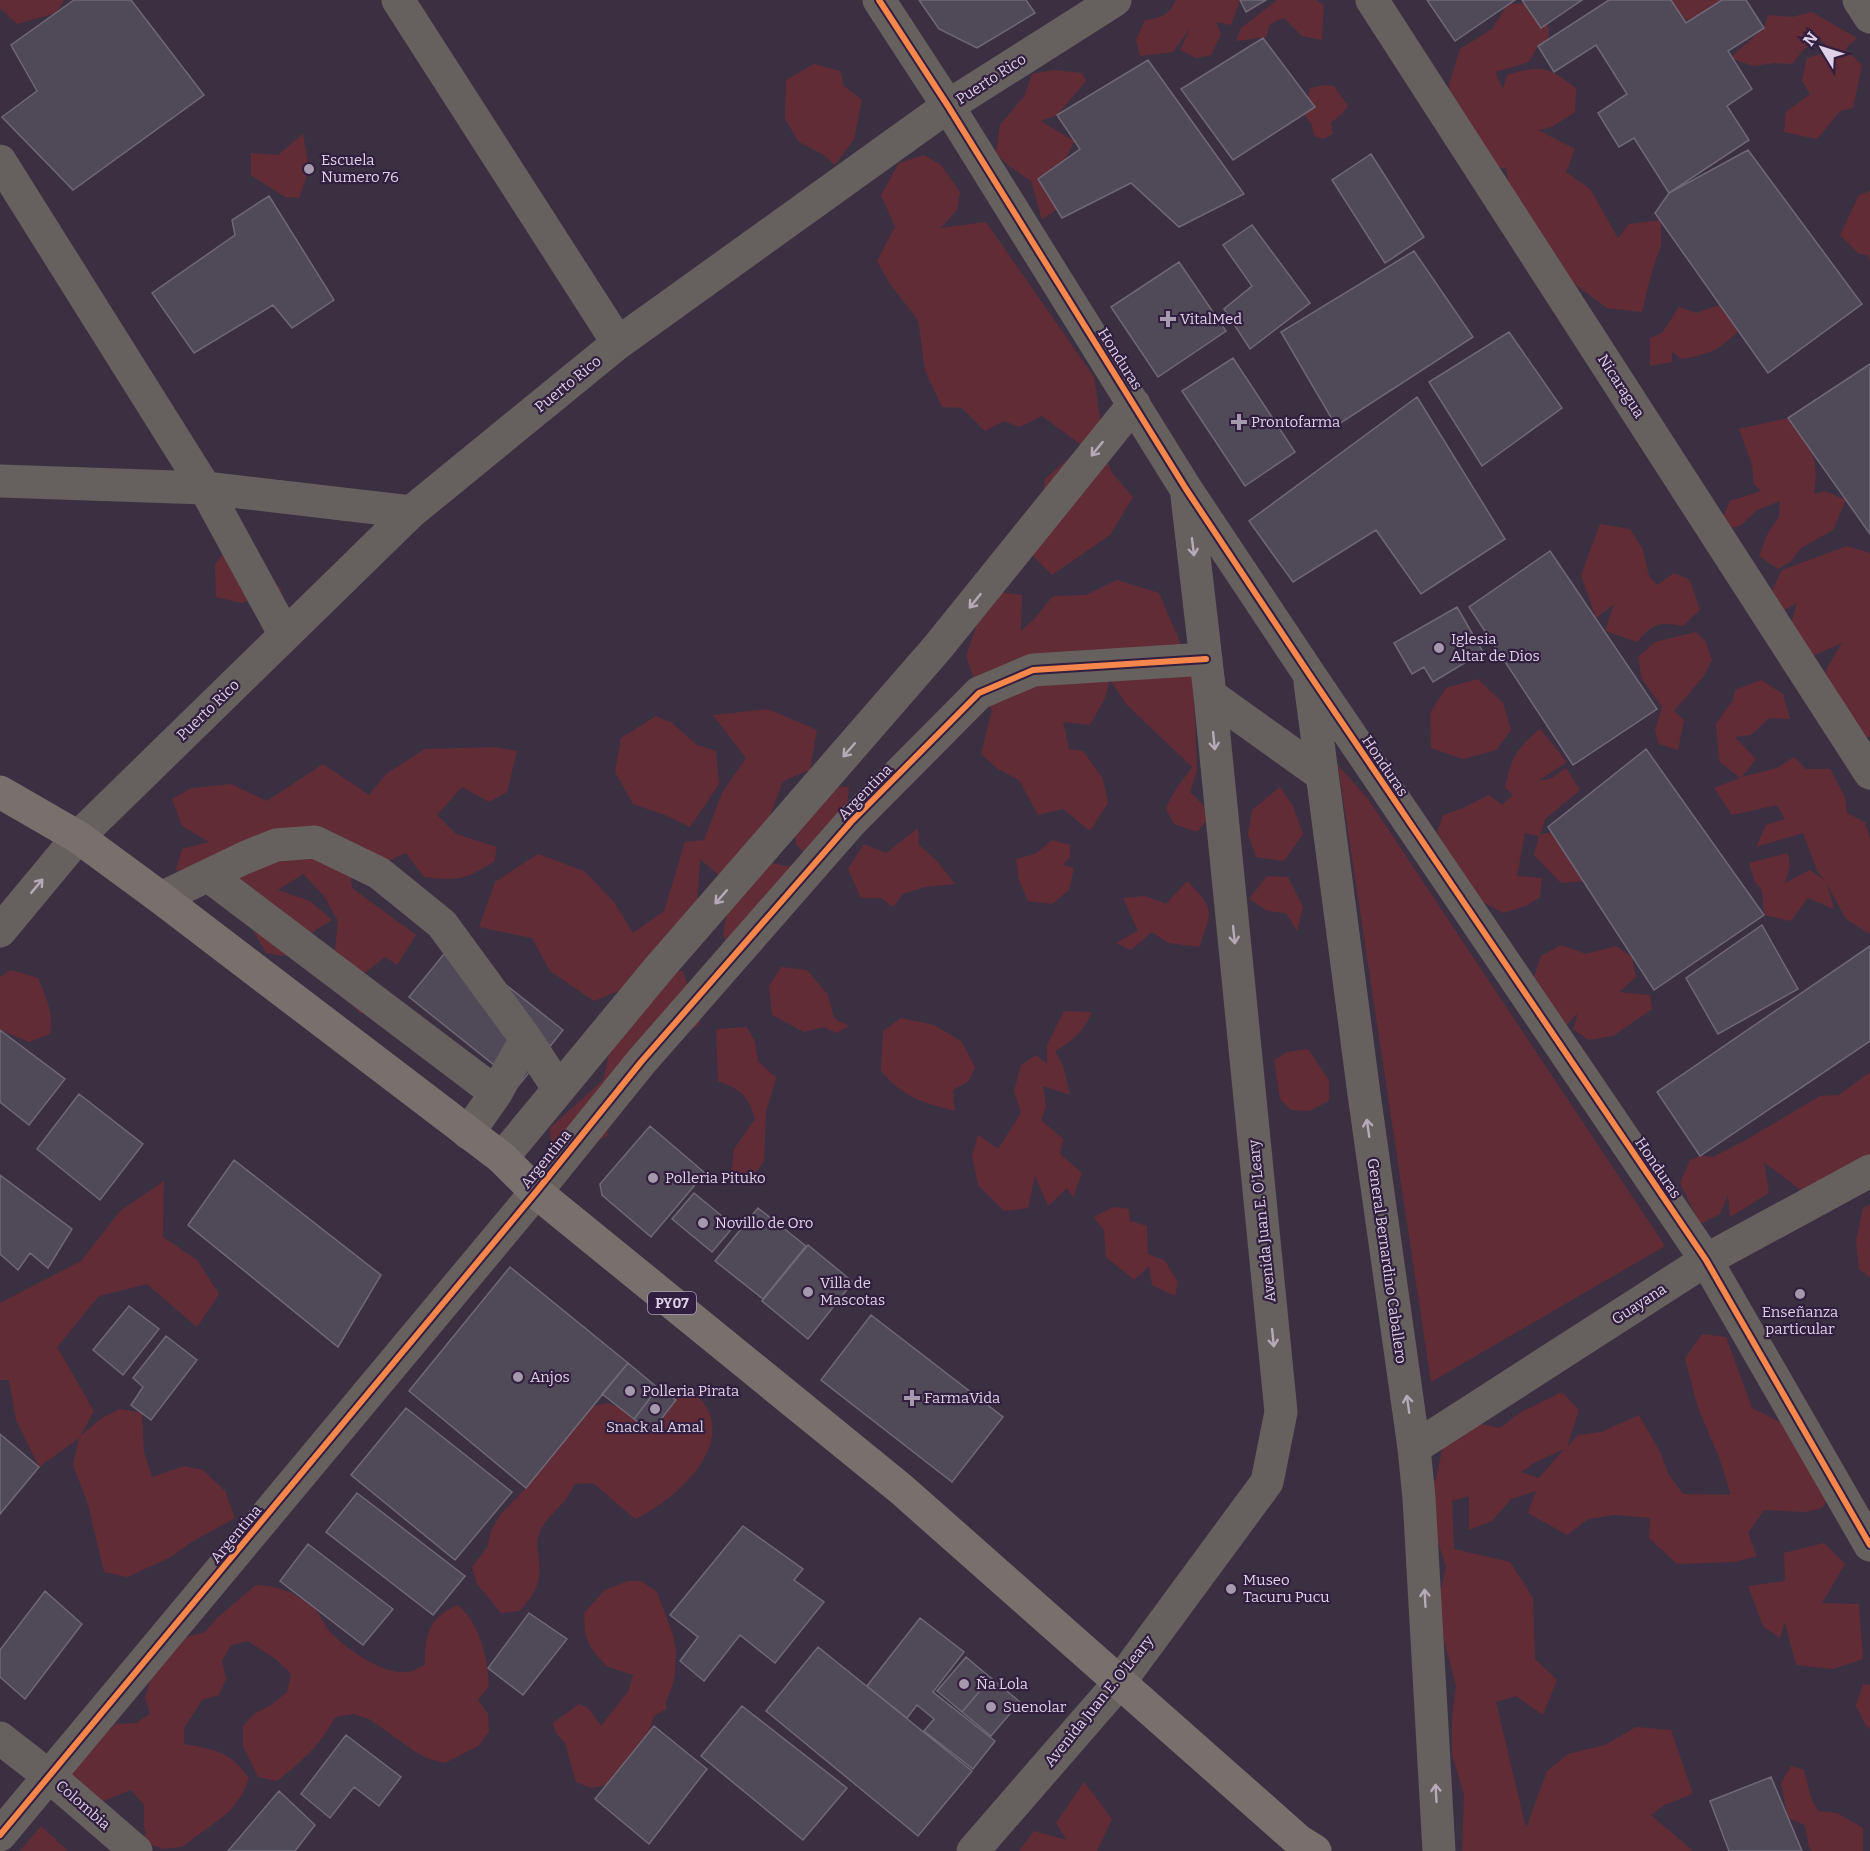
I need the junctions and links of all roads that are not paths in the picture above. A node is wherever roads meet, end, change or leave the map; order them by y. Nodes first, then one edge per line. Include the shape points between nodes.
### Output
1 (398, 0) edge
2 (879, 0) edge
3 (1115, 0) edge
4 (1372, 0) edge
5 (1859, 0) edge
6 (1870, 17) edge
7 (948, 106) junction
8 (0, 161) edge
9 (9, 190) edge
10 (618, 343) junction
11 (1134, 404) junction
12 (0, 481) edge
13 (206, 488) junction
14 (1186, 489) junction
15 (411, 512) junction
16 (285, 635) junction
17 (1206, 659) junction
18 (1309, 674) junction
19 (1210, 695) junction
20 (1870, 773) edge
21 (1322, 775) junction
22 (0, 792) edge
23 (78, 837) junction
24 (209, 876) junction
25 (161, 898) junction
26 (0, 931) edge
27 (526, 1039) junction
28 (558, 1088) junction
29 (496, 1093) junction
30 (468, 1132) junction
31 (502, 1158) junction
32 (1870, 1171) edge
33 (536, 1192) junction
34 (1706, 1260) junction
35 (1414, 1448) junction
36 (1870, 1545) edge
37 (1119, 1683) junction
38 (0, 1738) edge
39 (50, 1777) junction
40 (0, 1834) edge
41 (1298, 1848) edge
42 (136, 1851) edge
43 (973, 1851) edge
44 (1439, 1851) edge

1 - 10 street
2 - 7 street, Honduras
3 - 7 street, Puerto Rico
4 - 20 street, Nicaragua
5 - 6 street
7 - 10 street, Puerto Rico
7 - 11 street, Honduras
8 - 9 street
9 - 13 street
10 - 15 street, Puerto Rico
11 - 14 street, Honduras
11 -> 28 street via 938,647
12 - 13 street
13 - 15 street
13 - 16 street
14 -> 17 street, Avenida Juan E. O'Leary
14 - 18 street, Honduras
15 - 16 street, Puerto Rico
16 - 23 street, Puerto Rico
17 - 19 street, Avenida Juan E. O'Leary
17 - 33 street, Argentina via 1033,670 979,693 851,822 640,1062
18 - 21 street, General Bernardino Caballero
18 - 34 street, Honduras
19 - 21 street
19 -> 37 street, Avenida Juan E. O'Leary via 1281,1412 1267,1482
35 -> 21 street, General Bernardino Caballero
22 - 23 highway, PY07
23 - 25 highway, PY07
26 -> 23 street, Puerto Rico
24 - 25 street
24 - 27 street via 276,845 315,842 379,873 442,924
24 - 29 street
25 - 30 highway, PY07
27 - 28 street
27 - 29 street
28 - 31 street
29 - 30 street
30 - 31 highway, PY07
31 - 33 highway, PY07
32 - 34 street, Guayana
33 - 37 highway, PY07 via 901,1489
33 - 39 street, Argentina
34 - 35 street, Guayana
34 - 36 street, Honduras
44 -> 35 street, General Bernardino Caballero
37 - 41 highway, PY07
37 - 43 street, Avenida Juan E. O'Leary
38 - 39 street, Colombia
39 - 40 street, Argentina
39 - 42 street, Colombia

